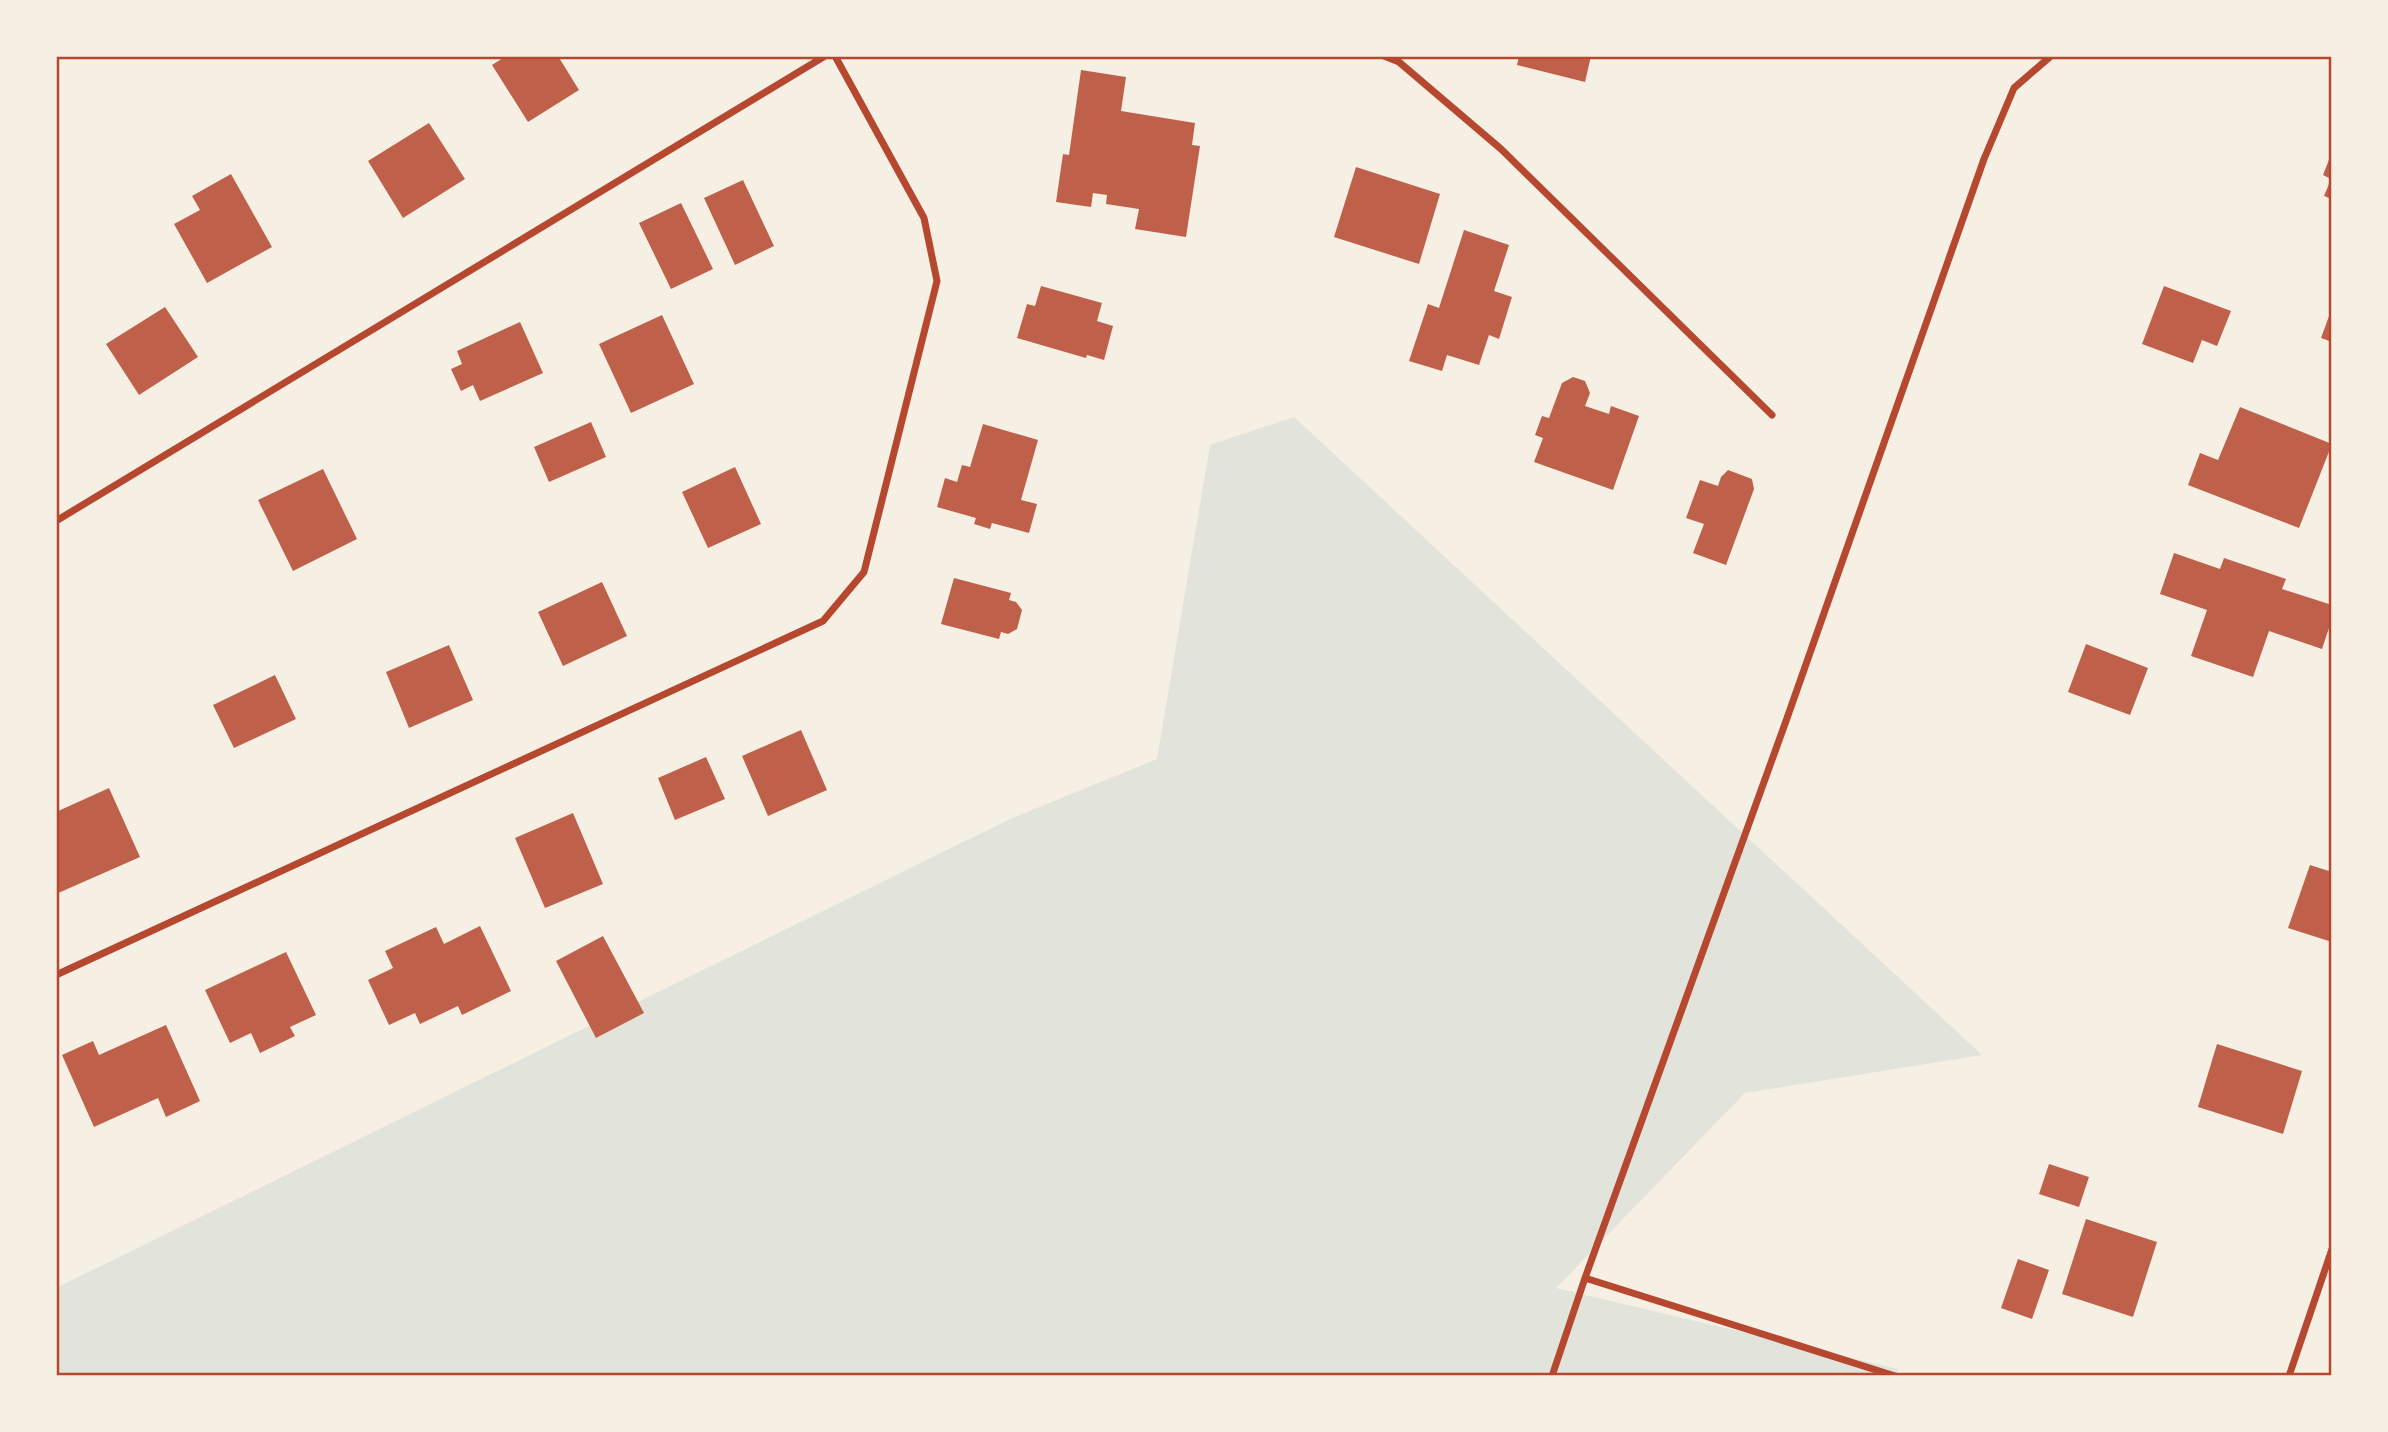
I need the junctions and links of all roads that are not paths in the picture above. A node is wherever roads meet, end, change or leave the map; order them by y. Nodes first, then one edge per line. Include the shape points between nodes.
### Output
1 (825, 56) edge
2 (835, 56) edge
3 (1384, 56) edge
4 (2051, 56) edge
5 (1772, 415) dead end
6 (56, 521) edge
7 (56, 975) edge
8 (2332, 1249) edge
9 (1585, 1278) junction
10 (1552, 1376) edge
11 (1895, 1376) edge
12 (2289, 1376) edge

1 - 6 street
2 - 7 street via 923,218 937,281 864,572 823,621
3 - 5 street via 1399,62 1501,149
4 - 9 street via 2014,88 1984,159
8 - 12 street
9 - 10 street
9 - 11 street

